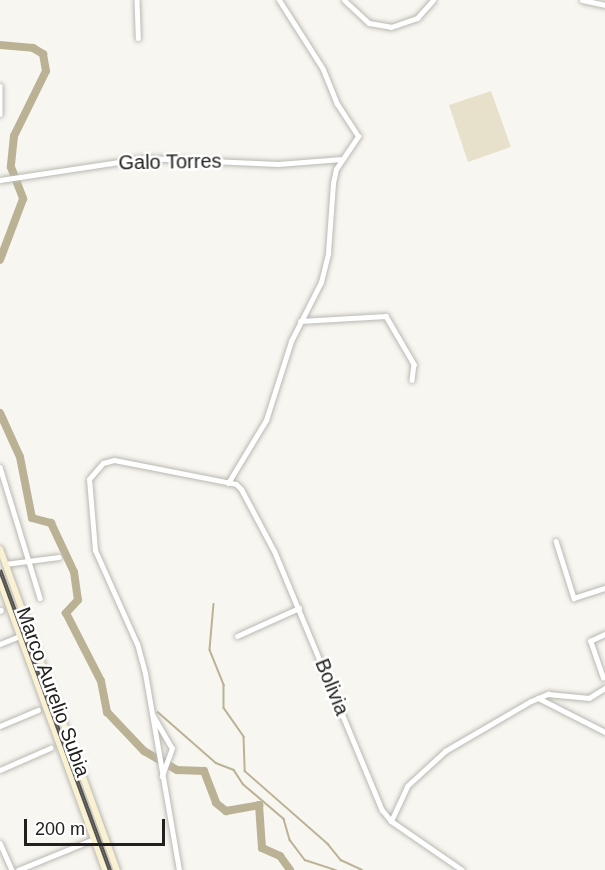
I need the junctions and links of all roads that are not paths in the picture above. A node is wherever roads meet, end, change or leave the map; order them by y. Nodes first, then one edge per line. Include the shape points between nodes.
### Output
1 (137, 0) edge
2 (279, 0) edge
3 (344, 0) edge
4 (434, 0) edge
5 (582, 0) edge
6 (605, 5) edge
7 (138, 38) dead end
8 (0, 86) edge
9 (0, 114) edge
10 (342, 159) junction
11 (0, 180) edge
12 (300, 321) junction
13 (412, 380) dead end
14 (0, 467) edge
15 (228, 483) junction
16 (556, 541) dead end
17 (0, 549) edge
18 (60, 557) dead end
19 (29, 561) junction
20 (5, 564) junction
21 (0, 581) edge
22 (605, 588) edge
23 (40, 598) dead end
24 (299, 608) junction
25 (605, 634) edge
26 (20, 636) junction
27 (237, 636) dead end
28 (0, 644) edge
29 (603, 678) dead end
30 (605, 688) edge
31 (538, 698) junction
32 (38, 710) dead end
33 (151, 713) junction
34 (0, 716) edge
35 (2, 725) edge
36 (605, 732) edge
37 (50, 748) dead end
38 (0, 770) edge
39 (162, 776) junction
40 (391, 821) junction
41 (94, 839) junction
42 (0, 843) edge
43 (3, 858) edge
44 (12, 870) edge
45 (18, 870) edge
46 (105, 870) edge
47 (117, 870) edge
48 (179, 870) edge
49 (462, 870) edge

1 - 7 street
2 - 10 street via 323,69 337,104 356,130 356,141
3 - 4 street via 369,23 391,27 417,18
5 - 6 street
8 - 9 street
10 - 11 street, Galo Torres via 278,164 145,158
10 - 12 street via 333,183 326,268
12 - 13 street via 386,316 414,364
12 - 15 street via 267,420
14 - 19 street
15 - 24 street, Bolivia via 241,489 255,511
15 - 33 street via 114,460 103,463 89,479 95,550 137,644
16 - 22 street via 575,599
17 - 20 main road, Marco Aurelio Subia
18 - 19 street
19 - 20 street
19 - 23 street
20 - 47 main road, Marco Aurelio Subia
21 - 26 main road, Marco Aurelio Subia
24 - 27 street
24 - 40 street, Bolivia via 376,800
25 - 29 street via 590,641
26 - 28 street
26 - 41 main road, Marco Aurelio Subia
30 - 31 street via 590,698 548,694
31 - 36 street
31 - 40 street via 445,751 405,789
32 - 35 street
33 - 39 street
33 - 39 street via 170,741 172,755
34 - 35 street
37 - 38 street
39 - 48 street
40 - 49 street, Bolivia
41 - 45 street
41 - 46 main road, Marco Aurelio Subia
42 - 43 street
43 - 44 street

